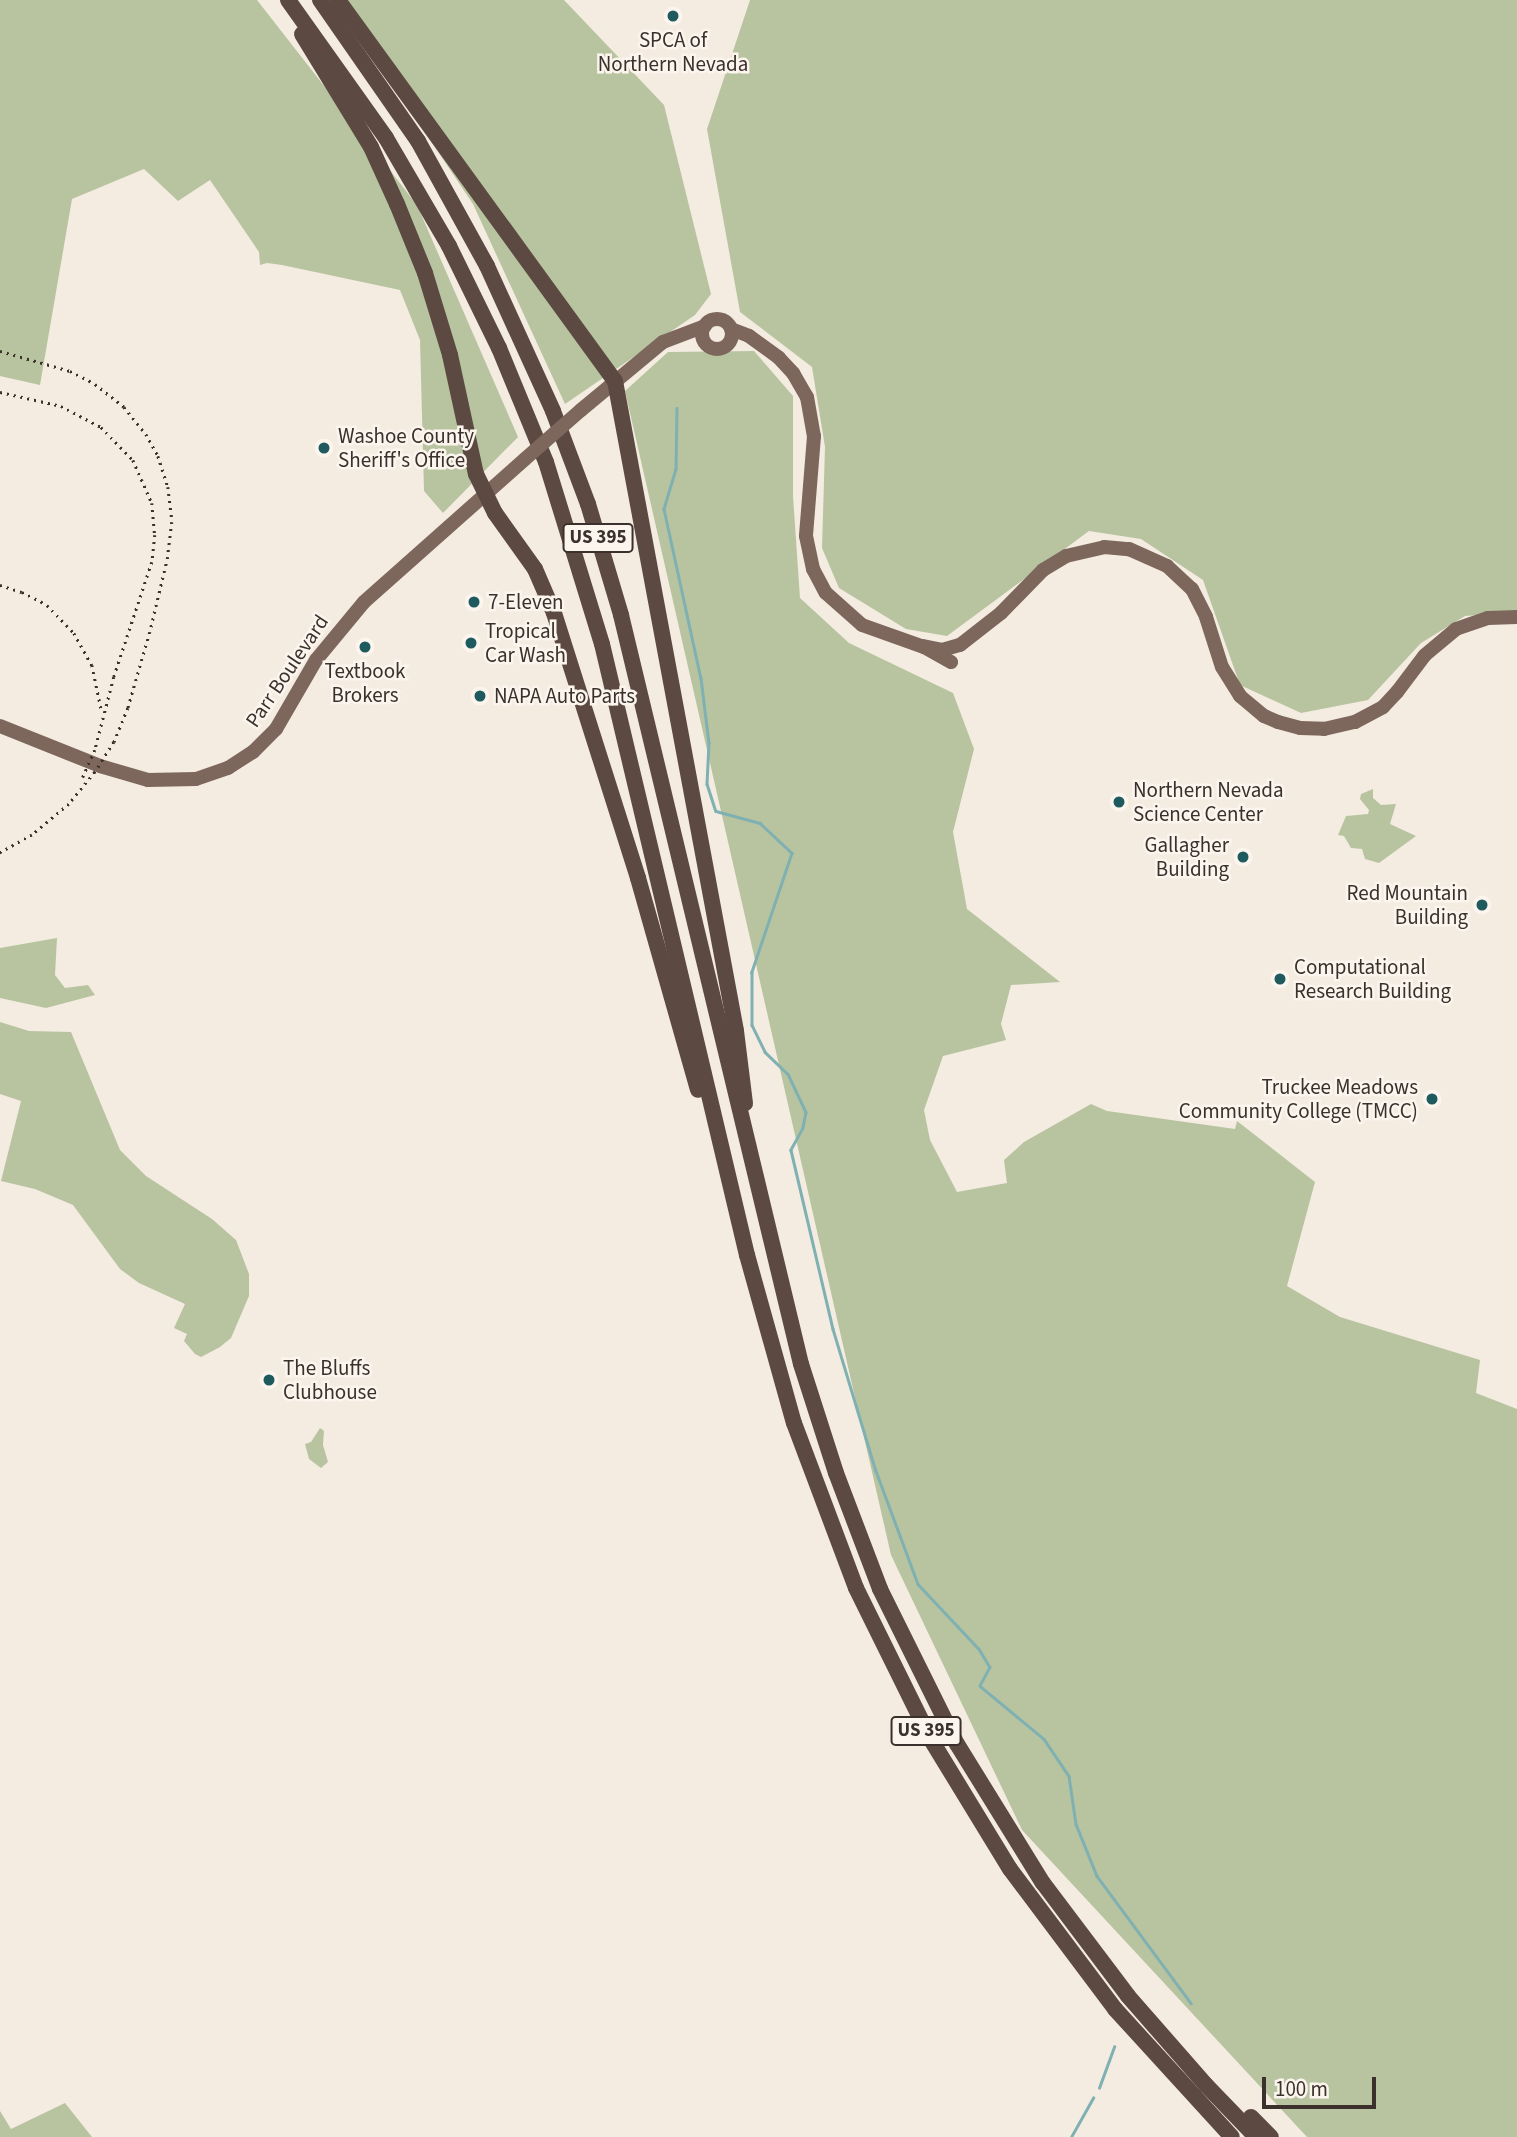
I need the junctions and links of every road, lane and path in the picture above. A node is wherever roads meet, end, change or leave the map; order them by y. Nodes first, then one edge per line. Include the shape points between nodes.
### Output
1 (279, 0) edge
2 (288, 0) edge
3 (320, 0) edge
4 (338, 0) edge
5 (705, 334) junction
6 (729, 336) junction
7 (615, 382) junction
8 (486, 494) junction
9 (810, 560) junction
10 (1517, 617) edge
11 (1517, 626) edge
12 (973, 634) junction
13 (1446, 637) junction
14 (923, 646) junction
15 (949, 665) junction
16 (0, 726) edge
17 (744, 1129) junction
18 (747, 1255) junction
19 (1043, 1883) junction
20 (1232, 2137) edge
21 (1256, 2137) edge
22 (1271, 2137) edge

1 - 8 highway via 351,112 406,226 450,355 473,465
2 - 18 highway, US 395 via 386,138 449,246 499,348 546,462 602,644
3 - 17 highway, US 395 via 399,111 455,205 506,304 588,504 621,615
4 - 7 highway
5 - 6 main road via 713,349
5 - 6 main road via 714,320 720,320
5 - 7 main road, Parr Boulevard via 663,342
6 - 9 main road via 754,341 789,367 811,407 814,436 806,518
7 - 8 main road, Parr Boulevard, bridge
7 - 17 highway via 736,1031 746,1092
8 - 16 main road, Parr Boulevard via 345,622 316,660 276,729 228,768 196,779 148,780
8 - 18 highway via 535,569 554,612
9 - 14 main road via 825,593 852,618
9 - 15 main road via 824,596 852,627
10 - 13 main road via 1480,619
11 - 13 main road via 1488,625
12 - 13 main road via 1058,560 1094,548 1137,551 1167,566 1192,589 1222,667 1240,696 1271,719 1315,729 1344,726 1374,713 1398,692 1425,654
12 - 14 main road via 952,648
12 - 15 main road
14 - 15 main road
17 - 19 highway, US 395 via 801,1364 859,1536 904,1641 957,1744
18 - 20 highway, US 395 via 794,1423 825,1513 880,1640 930,1738 989,1836 1062,1942 1139,2037
19 - 21 highway, US 395 via 1151,2023
19 - 22 highway via 1072,1910 1164,2024

